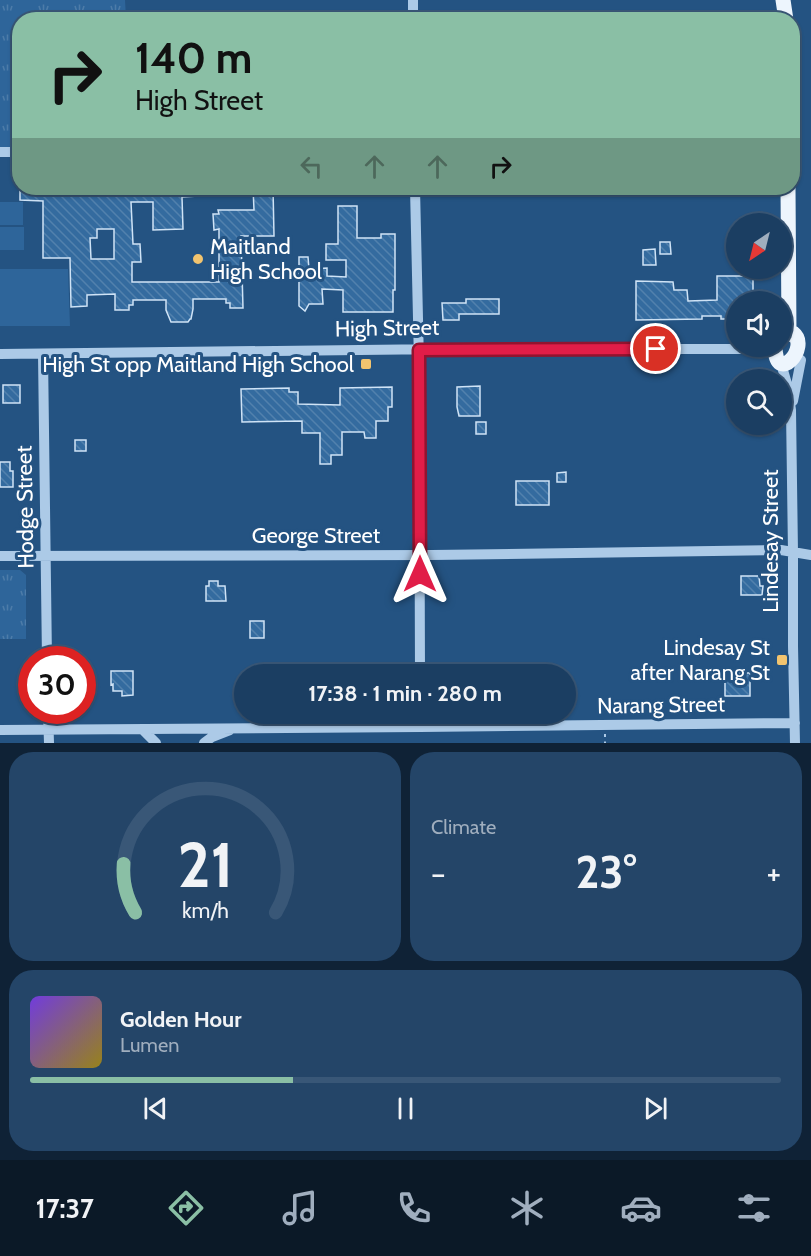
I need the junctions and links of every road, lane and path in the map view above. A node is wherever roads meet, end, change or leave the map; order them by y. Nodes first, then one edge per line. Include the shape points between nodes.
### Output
1 (416, 195) edge
2 (788, 195) edge
3 (783, 291) edge
4 (792, 337) edge
5 (726, 346) edge
6 (419, 350) junction
7 (806, 352) edge
8 (0, 354) edge
9 (43, 354) junction
10 (784, 357) edge
11 (792, 406) edge
12 (791, 435) edge
13 (793, 553) junction
14 (420, 554) junction
15 (811, 555) edge
16 (0, 556) edge
17 (45, 556) junction
18 (47, 646) edge
19 (420, 664) edge
20 (795, 723) junction
21 (48, 724) edge
22 (420, 724) edge
23 (239, 728) junction
24 (420, 728) junction
25 (48, 729) junction
26 (142, 729) junction
27 (0, 730) edge
28 (49, 743) edge
29 (156, 743) edge
30 (204, 743) edge
31 (795, 743) edge

1 - 6 street
2 - 3 main road, Lindesay Street
4 - 7 main road via 796,334 802,338
5 - 6 street, High Street
6 - 9 street, High Street
6 - 14 street
7 - 10 main road via 791,364
7 - 11 street, Lindesay Street
8 - 9 street, High Street
9 - 17 street, Hodge Street
12 - 13 street, Lindesay Street
13 - 14 street, George Street via 781,550
13 - 15 street, George Street
13 - 20 street, Lindesay Street
14 - 17 street, George Street
14 - 19 street
16 - 17 street, George Street
17 - 18 street, Hodge Street
20 - 24 street, Narang Street
20 - 31 street, Lindesay Street
21 - 25 street
22 - 24 street
23 - 24 street, Narang Street
23 - 26 street, Narang Street
23 - 30 street, Narang Street
25 - 26 street, Narang Street
25 - 27 street, Narang Street
25 - 28 street
26 - 29 street

